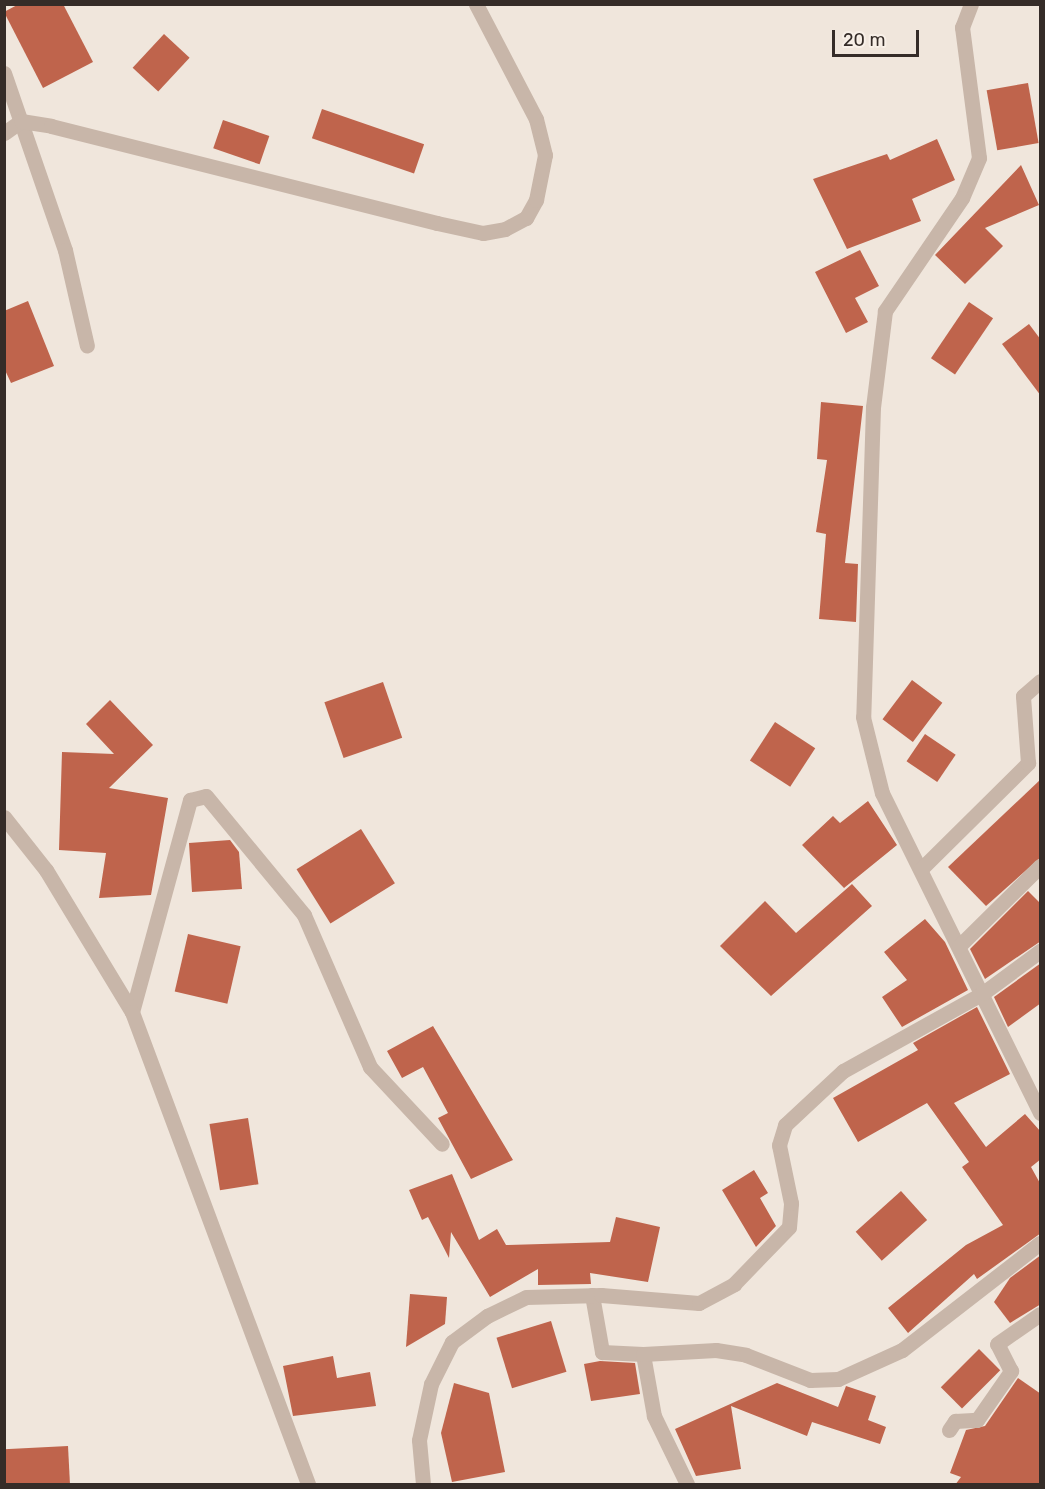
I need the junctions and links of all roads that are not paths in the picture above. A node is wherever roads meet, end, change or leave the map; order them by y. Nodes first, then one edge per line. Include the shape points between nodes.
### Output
1 (476, 4) edge
2 (970, 4) edge
3 (4, 73) edge
4 (21, 121) junction
5 (4, 133) edge
6 (87, 346) dead end
7 (1041, 681) edge
8 (4, 817) edge
9 (1041, 866) edge
10 (921, 869) junction
11 (959, 946) junction
12 (1041, 951) edge
13 (983, 993) junction
14 (132, 1011) junction
15 (1039, 1108) edge
16 (442, 1144) dead end
17 (1041, 1243) edge
18 (592, 1295) junction
19 (1041, 1314) edge
20 (643, 1354) junction
21 (949, 1430) dead end
22 (308, 1485) edge
23 (423, 1485) edge
24 (687, 1485) edge

1 - 4 street via 536,120 545,155 536,200 526,218 483,233
2 - 10 street via 962,27 979,158 962,198 885,311 873,407 863,717 882,793
3 - 4 street
4 - 5 street
4 - 6 street via 65,250
7 - 10 street via 1023,696 1028,763
8 - 14 street via 46,870
9 - 11 street
10 - 11 street
11 - 13 street
12 - 13 street
13 - 15 street
13 - 18 street via 843,1071 785,1125 779,1145 791,1203 789,1227 734,1284 699,1303
14 - 16 street via 190,800 206,796 304,915 369,1067
14 - 22 street
17 - 20 street via 902,1350 838,1379 810,1380 746,1355 716,1350
18 - 20 street via 602,1352
18 - 23 street via 526,1297 487,1316 452,1342 431,1384 419,1440
19 - 21 street via 997,1344 1011,1371 976,1420 956,1421
20 - 24 street via 654,1416

